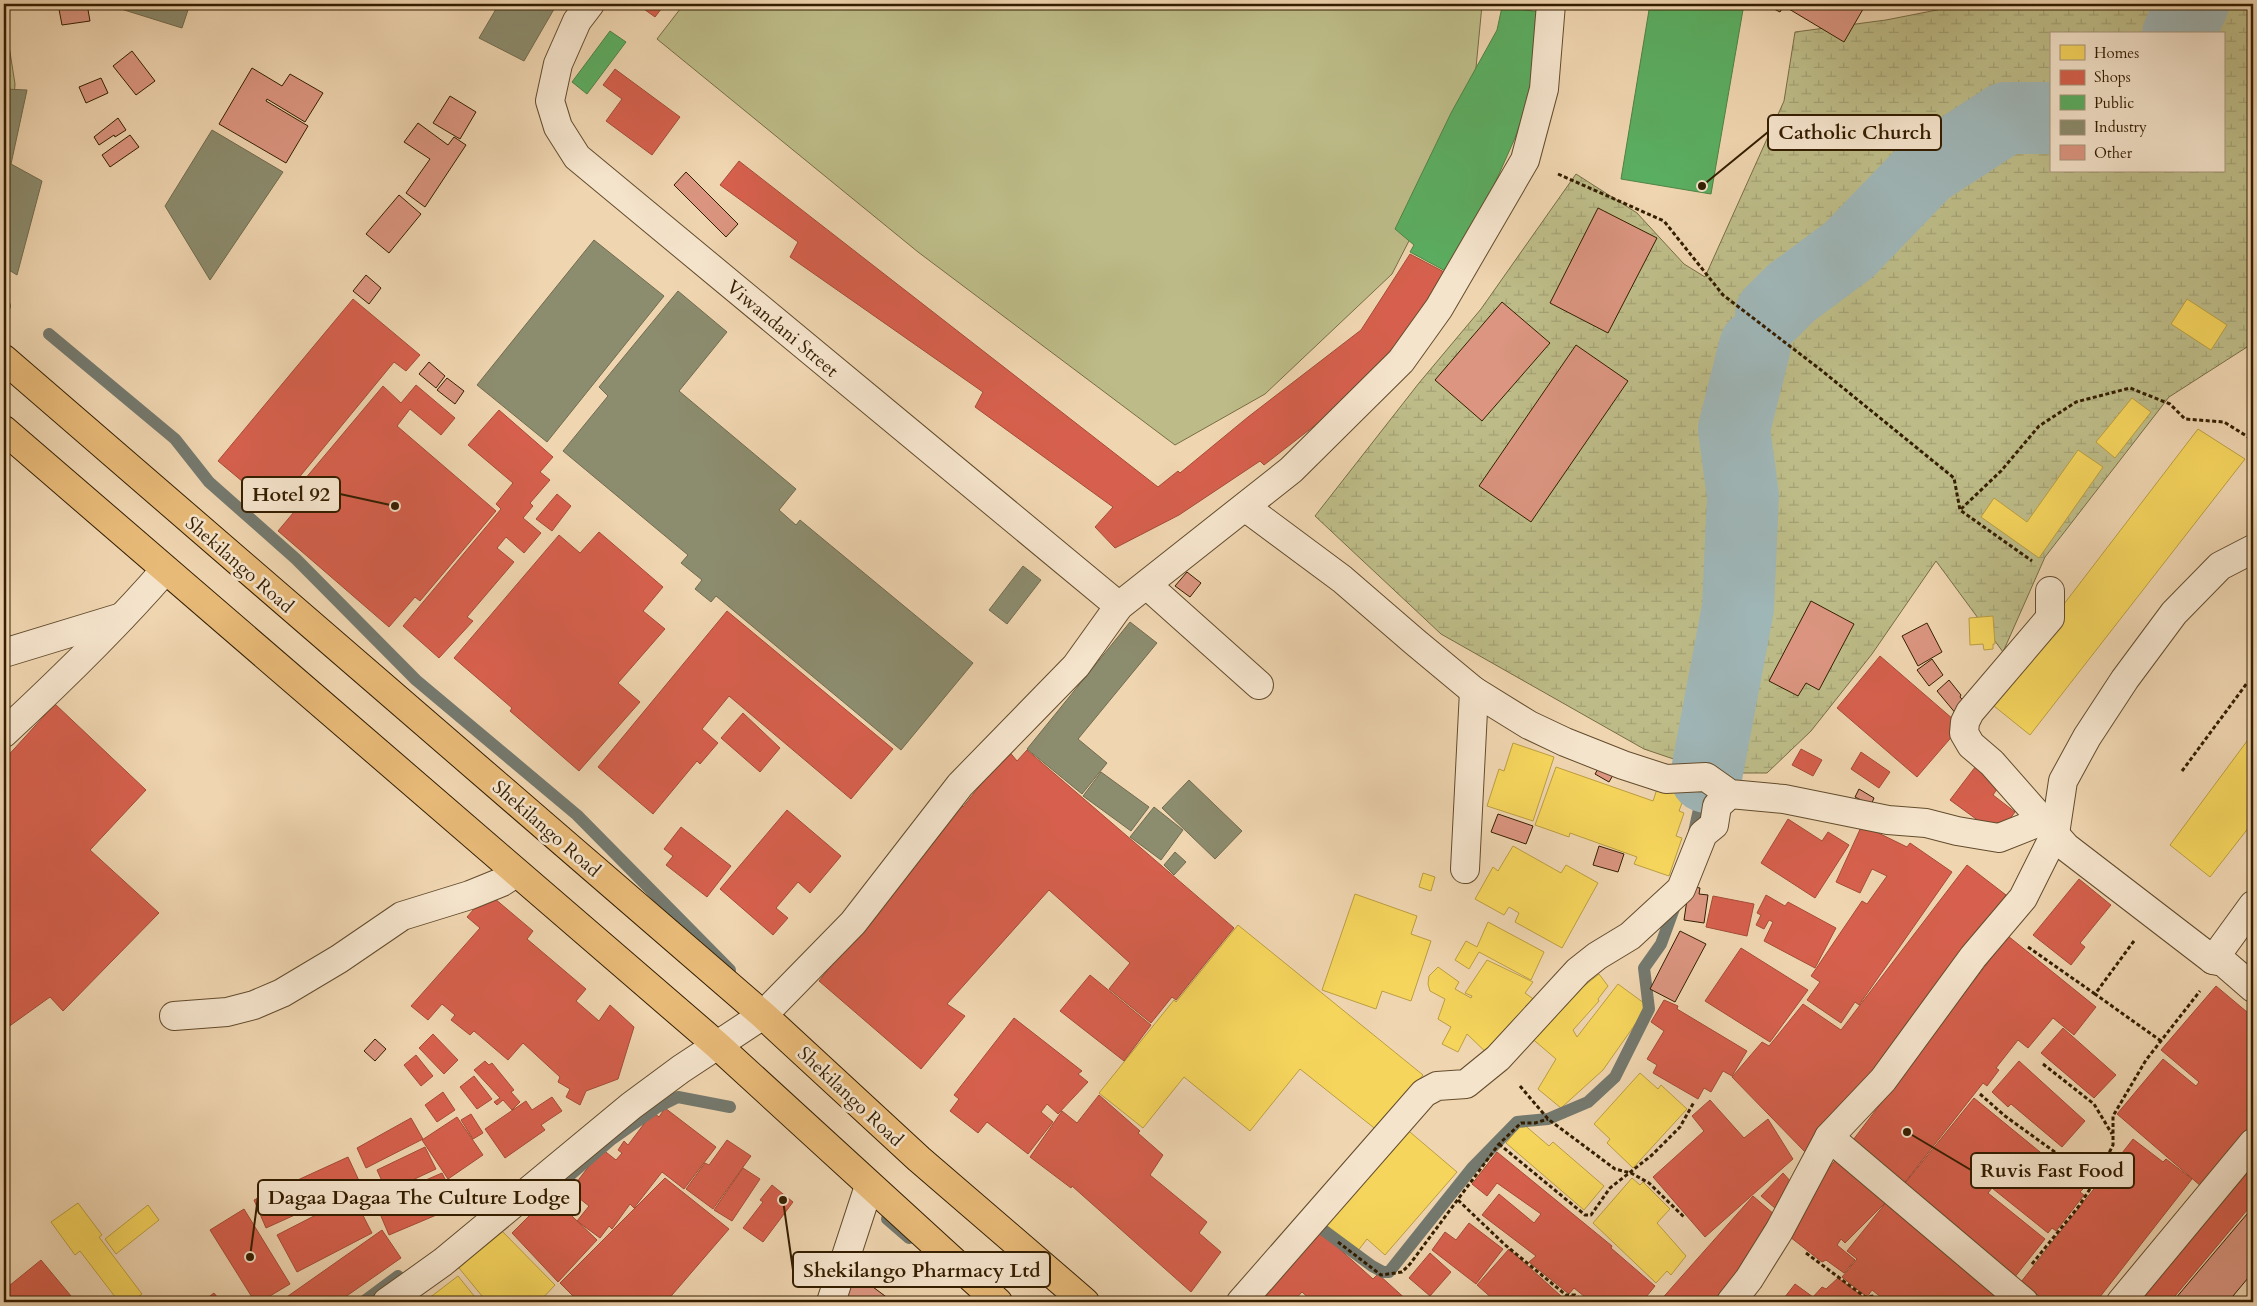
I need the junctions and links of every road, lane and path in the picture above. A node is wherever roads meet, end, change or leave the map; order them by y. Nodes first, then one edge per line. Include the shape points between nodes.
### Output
1 (590, 4) edge
2 (1551, 4) edge
3 (1525, 160) junction
4 (4, 359) edge
5 (4, 430) edge
6 (2253, 440) edge
7 (1245, 508) junction
8 (1960, 510) junction
9 (2253, 549) edge
10 (165, 570) junction
11 (1147, 585) junction
12 (2050, 591) joint
13 (1119, 606) junction
14 (126, 616) junction
15 (4, 653) edge
16 (2253, 675) edge
17 (1259, 685) dead end
18 (1474, 691) junction
19 (4, 733) edge
20 (2182, 771) dead end
21 (1730, 794) junction
22 (2048, 828) junction
23 (1465, 869) dead end
24 (516, 872) junction
25 (2253, 905) edge
26 (2153, 915) junction
27 (1999, 927) junction
28 (2218, 961) junction
29 (2253, 988) edge
30 (2095, 994) junction
31 (763, 1015) junction
32 (174, 1016) dead end
33 (2161, 1041) junction
34 (717, 1045) junction
35 (1498, 1058) junction
36 (2043, 1064) dead end
37 (1980, 1094) dead end
38 (1694, 1102) dead end
39 (1548, 1119) junction
40 (2112, 1135) junction
41 (1830, 1137) junction
42 (2253, 1143) edge
43 (1499, 1144) junction
44 (1631, 1173) junction
45 (2095, 1181) junction
46 (869, 1186) junction
47 (1458, 1200) junction
48 (1685, 1218) dead end
49 (1311, 1221) junction
50 (1780, 1233) junction
51 (2018, 1296) edge
52 (387, 1302) edge
53 (831, 1302) edge
54 (998, 1302) edge
55 (1085, 1302) edge
56 (1241, 1302) edge
57 (1585, 1302) edge
58 (1732, 1302) edge
59 (1882, 1302) edge
60 (2121, 1302) edge

1 - 13 street, Viwandani Street via 577,21 558,64 550,101 558,127 577,157
2 - 3 street via 1544,90
3 - 7 street via 1439,308 1401,361 1291,470
3 - 8 path via 1664,221 1723,295 1954,478
4 - 31 main road, Shekilango Road
5 - 10 main road
6 - 8 path via 2224,422 2185,419 2170,404 2130,388 2076,402 2040,426 2001,472
7 - 11 street
7 - 18 street via 1342,579
8 - 12 path via 2045,570
9 - 22 street via 2220,566 2174,613 2125,679 2063,781
10 - 14 street
10 - 24 main road
11 - 13 street
11 - 17 street
12 - 22 street via 2050,618 1970,712 1964,734
13 - 31 street via 1076,666 960,785 853,923
14 - 15 street
14 - 19 street
16 - 20 path
18 - 21 street via 1529,725 1565,742 1666,779 1706,777
18 - 23 street
21 - 22 street via 1784,799 1999,838
21 - 35 street via 1717,806 1714,824 1703,834 1681,889 1630,936 1578,971
22 - 26 street via 2066,847
22 - 27 street via 2023,898
24 - 32 street via 502,882 470,895 402,916 339,959 282,993 254,1005 227,1012
24 - 34 main road
25 - 28 street
26 - 28 street
26 - 30 path
27 - 30 path
27 - 41 street via 1882,1080
28 - 29 street
28 - 33 path
30 - 33 path
31 - 34 street
31 - 55 main road, Shekilango Road via 919,1159
33 - 40 path via 2112,1116
34 - 46 main road
34 - 52 street via 631,1106 443,1262
35 - 39 path
35 - 49 street via 1466,1084 1437,1086 1424,1094
36 - 40 path via 2094,1104
37 - 45 path
38 - 44 path via 1680,1127
39 - 43 path via 1535,1124 1521,1123
39 - 44 path via 1615,1169
40 - 45 path via 2113,1145
41 - 50 street
41 - 51 street
42 - 60 street
43 - 44 path via 1587,1216 1610,1188
43 - 47 path
44 - 48 path via 1649,1183
45 - 51 path
46 - 53 street
46 - 54 main road
47 - 49 path via 1410,1264 1402,1272 1390,1275 1381,1275
47 - 57 path via 1504,1244 1566,1295 1576,1295
49 - 56 street
50 - 58 street
50 - 59 path via 1865,1297 1874,1296

